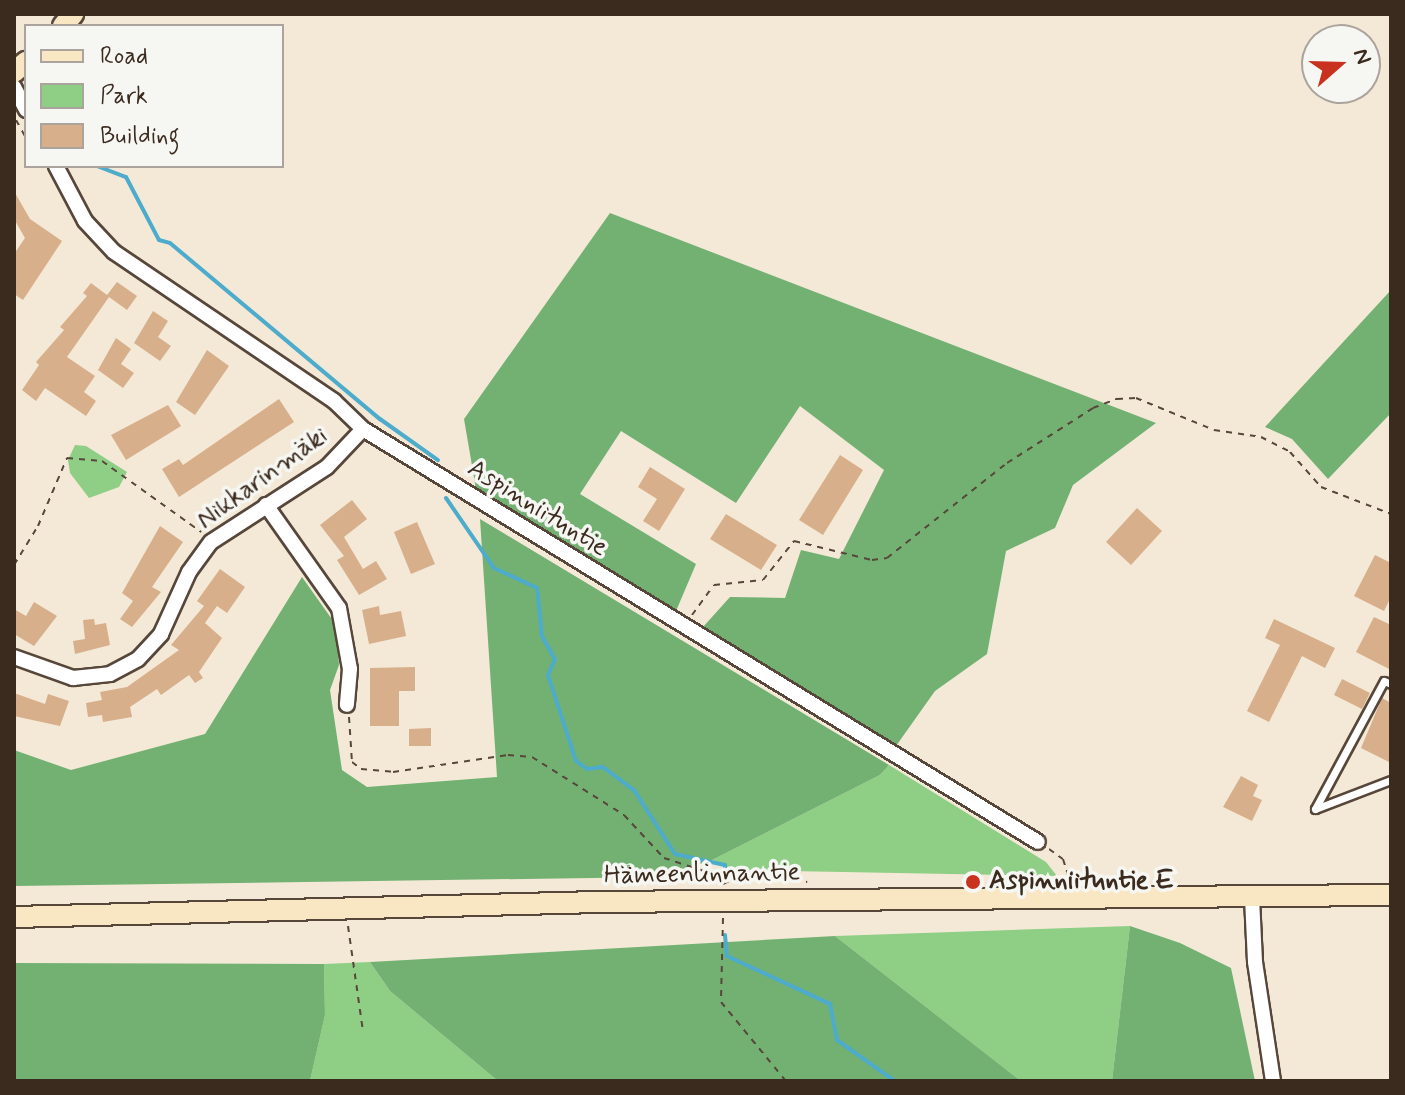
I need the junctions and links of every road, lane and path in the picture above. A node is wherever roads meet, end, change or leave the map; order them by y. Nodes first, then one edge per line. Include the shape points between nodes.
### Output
1 (14, 87) edge
2 (24, 106) edge
3 (14, 116) edge
4 (24, 134) edge
5 (57, 168) edge
6 (363, 429) junction
7 (266, 505) junction
8 (1391, 514) edge
9 (206, 535) dead end
10 (14, 565) edge
11 (683, 627) junction
12 (14, 657) edge
13 (1391, 684) edge
14 (347, 705) joint
15 (1391, 780) edge
16 (1038, 842) joint
17 (722, 884) dead end
18 (1070, 885) dead end
19 (1391, 895) edge
20 (1252, 898) junction
21 (347, 909) junction
22 (723, 914) dead end
23 (14, 917) edge
24 (363, 1031) dead end
25 (786, 1081) edge
26 (1273, 1081) edge

1 - 2 street
3 - 4 path
5 - 6 street, Aspinniituntie via 85,221 114,252 334,401
6 - 7 street, Nikkarinmäki via 327,467
6 - 11 street, Aspinniituntie
7 - 12 street, Nikkarinmäki via 211,542 189,572 161,634 123,669 73,678
7 - 14 street via 339,608 350,669
8 - 11 path via 1321,487 1290,452 1261,437 1214,430 1136,398 1117,399 1093,408 1007,463 887,558 872,560 794,541 763,580 714,585
9 - 10 path via 102,461 67,458
11 - 16 street, Aspinniituntie
13 - 15 lane via 1384,681 1315,809
14 - 17 path via 352,762 361,769 393,772 508,755 532,757 624,815 664,858 704,871
16 - 18 path via 1063,859
19 - 20 main road, Hämeenlinnantie
20 - 21 main road, Hämeenlinnantie
20 - 26 street via 1255,962
21 - 23 main road, Hämeenlinnantie
21 - 24 path
22 - 25 path via 721,1002

